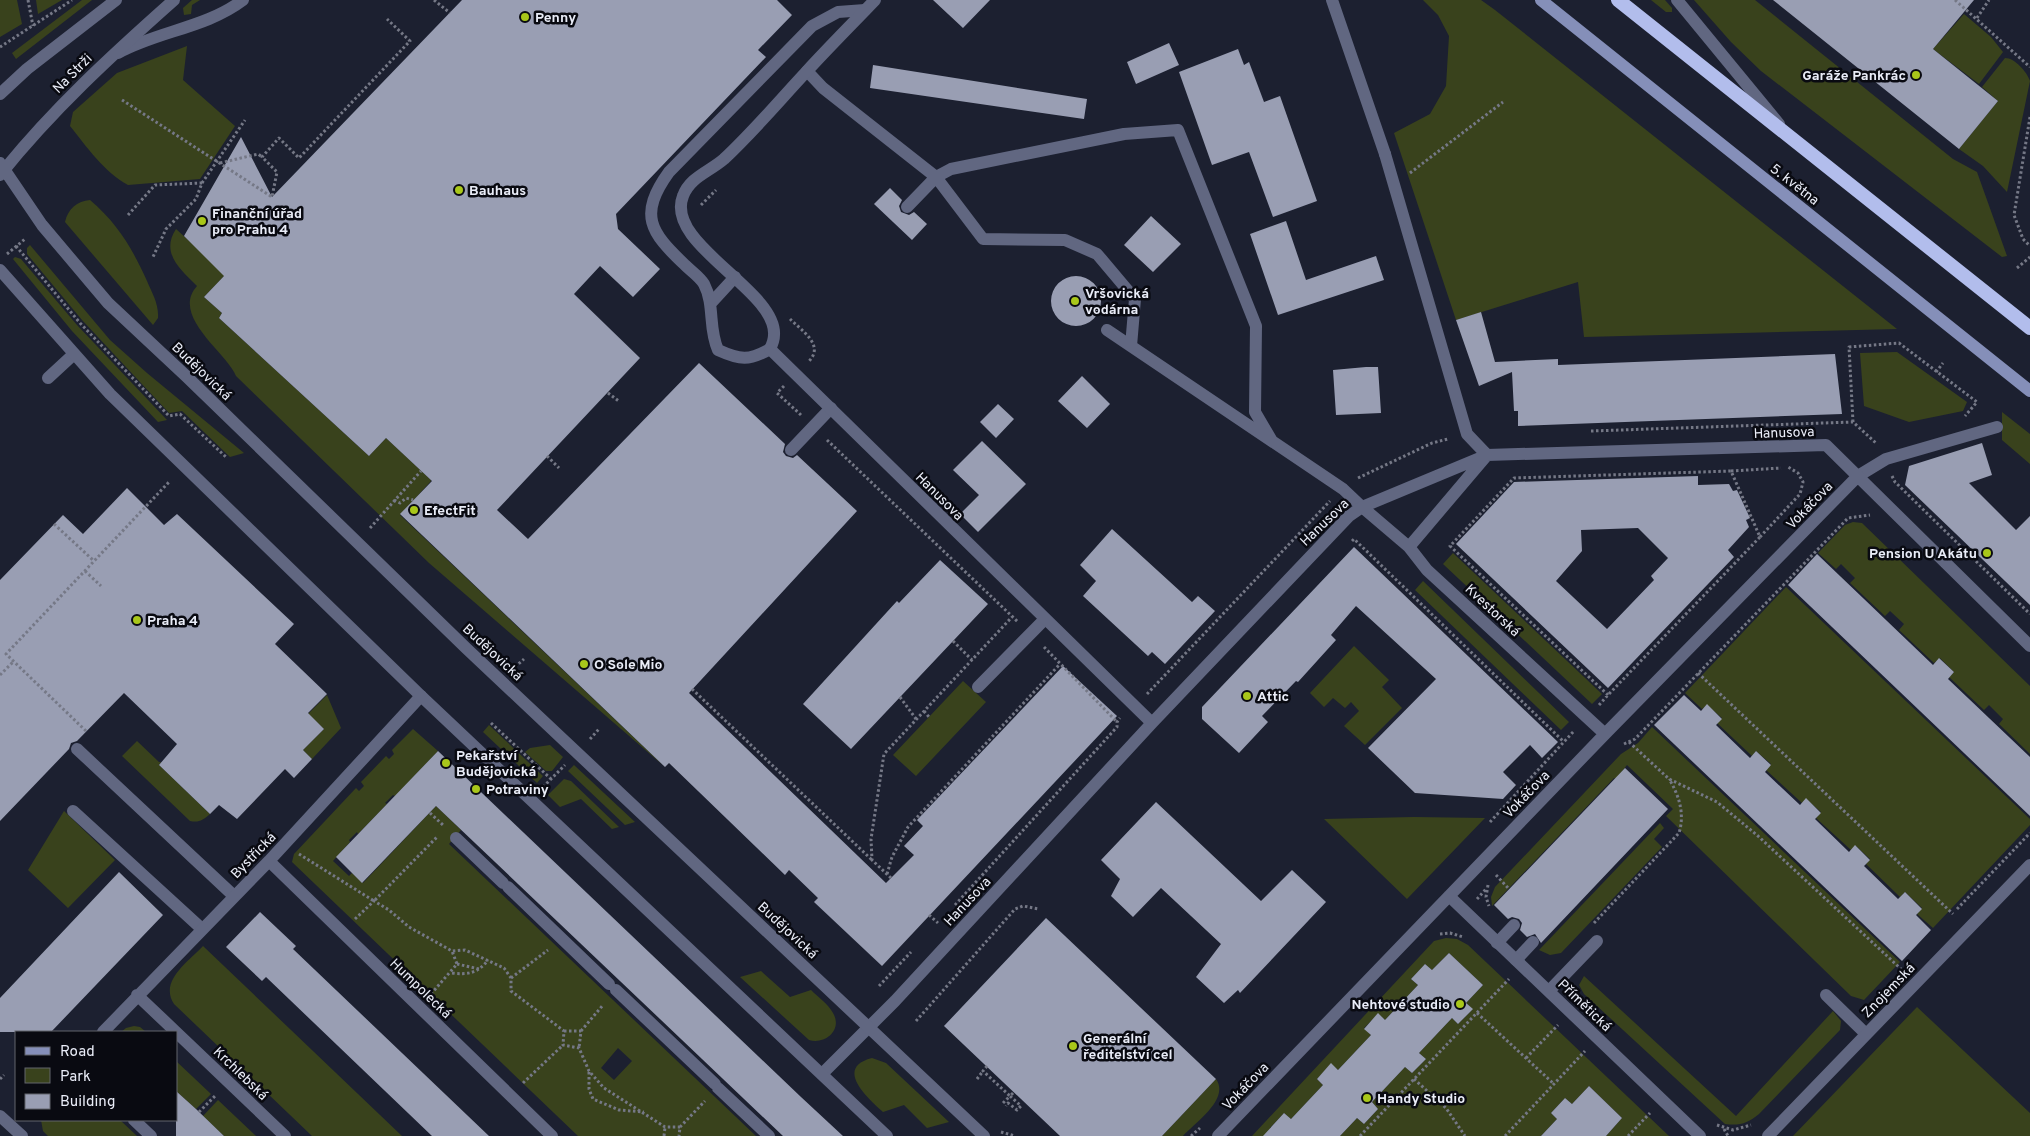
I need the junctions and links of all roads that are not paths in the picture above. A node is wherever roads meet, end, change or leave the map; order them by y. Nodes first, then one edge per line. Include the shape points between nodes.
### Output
1 (116, 0) edge
2 (174, 0) edge
3 (243, 0) edge
4 (875, 0) edge
5 (1332, 0) edge
6 (1541, 0) edge
7 (1618, 0) edge
8 (1677, 0) edge
9 (865, 10) junction
10 (101, 65) junction
11 (807, 71) junction
12 (0, 94) edge
13 (1788, 136) junction
14 (2, 170) edge
15 (936, 177) junction
16 (908, 207) dead end
17 (0, 270) edge
18 (735, 277) junction
19 (712, 302) junction
20 (2030, 328) edge
21 (1107, 330) dead end
22 (1131, 346) junction
23 (770, 349) junction
24 (74, 354) junction
25 (48, 378) dead end
26 (2030, 391) edge
27 (831, 408) junction
28 (1997, 427) dead end
29 (1272, 441) junction
30 (791, 450) dead end
31 (1487, 455) junction
32 (1858, 476) junction
33 (1362, 507) junction
34 (1408, 547) junction
35 (1044, 620) junction
36 (2030, 646) edge
37 (978, 687) dead end
38 (421, 696) junction
39 (1152, 723) junction
40 (1605, 734) junction
41 (77, 749) dead end
42 (73, 811) dead end
43 (456, 838) dead end
44 (269, 861) junction
45 (2030, 866) edge
46 (234, 896) junction
47 (1449, 896) junction
48 (1513, 927) road end
49 (202, 929) junction
50 (1597, 941) dead end
51 (1533, 942) dead end
52 (1497, 943) junction
53 (1516, 960) junction
54 (1549, 991) junction
55 (1826, 995) dead end
56 (137, 996) junction
57 (869, 1027) junction
58 (104, 1031) edge
59 (175, 1031) edge
60 (178, 1034) edge
61 (1866, 1034) junction
62 (822, 1074) junction
63 (0, 1116) edge
64 (135, 1121) edge
65 (19, 1128) edge
66 (151, 1136) edge
67 (285, 1136) edge
68 (552, 1136) edge
69 (769, 1136) edge
70 (887, 1136) edge
71 (984, 1136) edge
72 (1218, 1136) edge
73 (1700, 1136) edge
74 (1768, 1136) edge

1 - 12 street, Na Strži
2 - 10 street, Na Strži
3 - 10 street via 199,25 136,44
4 - 9 street
5 - 31 street via 1385,154 1467,434
6 - 26 main road, 5. května
7 - 13 highway
8 - 13 street
9 - 11 street
9 - 19 street via 838,12 812,26 655,190 651,208 653,225 661,242 703,282
10 - 14 street, Na Strži
11 - 15 street via 823,88
11 - 18 street via 730,153 691,182 682,197 684,224 692,236
13 - 20 highway
14 - 57 street, Budějovická via 42,225 108,303 467,649
15 - 16 street
15 - 22 street via 983,239 1065,240 1097,254 1135,299
15 - 29 street via 951,169 1124,134 1178,130 1256,326 1255,412
17 - 24 street
18 - 19 street
18 - 23 street via 770,319 775,334
19 - 23 street via 711,325 718,350 738,359 757,357
21 - 22 street, Kvestorská
22 - 29 street, Kvestorská
23 - 27 street, Hanusova
24 - 25 street
24 - 38 street via 110,394
27 - 30 street
27 - 35 street, Hanusova
28 - 32 street, Vokáčova via 1884,454
29 - 33 street, Kvestorská via 1343,489
31 - 32 street, Hanusova via 1826,445
31 - 33 street, Hanusova
31 - 34 street
32 - 36 street, Hanusova
32 - 40 street, Vokáčova
33 - 34 street, Kvestorská
33 - 39 street, Hanusova via 1349,516
34 - 40 street, Kvestorská via 1427,570
35 - 37 street
35 - 39 street, Hanusova
38 - 44 street, Bystřická
38 - 62 street
39 - 57 street, Hanusova
40 - 47 street, Vokáčova
41 - 46 street
42 - 49 street
43 - 69 street
44 - 46 street, Bystřická
44 - 68 street, Humpolecká
45 - 61 street, Znojemská
46 - 49 street, Bystřická
47 - 52 street, Přímětická
47 - 72 street, Vokáčova
48 - 52 street
49 - 56 street, Bystřická
50 - 54 street
51 - 53 street
52 - 53 street, Přímětická
53 - 54 street, Přímětická
54 - 73 street, Přímětická
55 - 61 street
56 - 58 street, Bystřická
56 - 59 street, Krchlebská
57 - 62 street, Hanusova
57 - 71 street, Budějovická
60 - 67 street, Krchlebská
61 - 74 street, Znojemská
62 - 70 street
63 - 65 street
64 - 66 street

